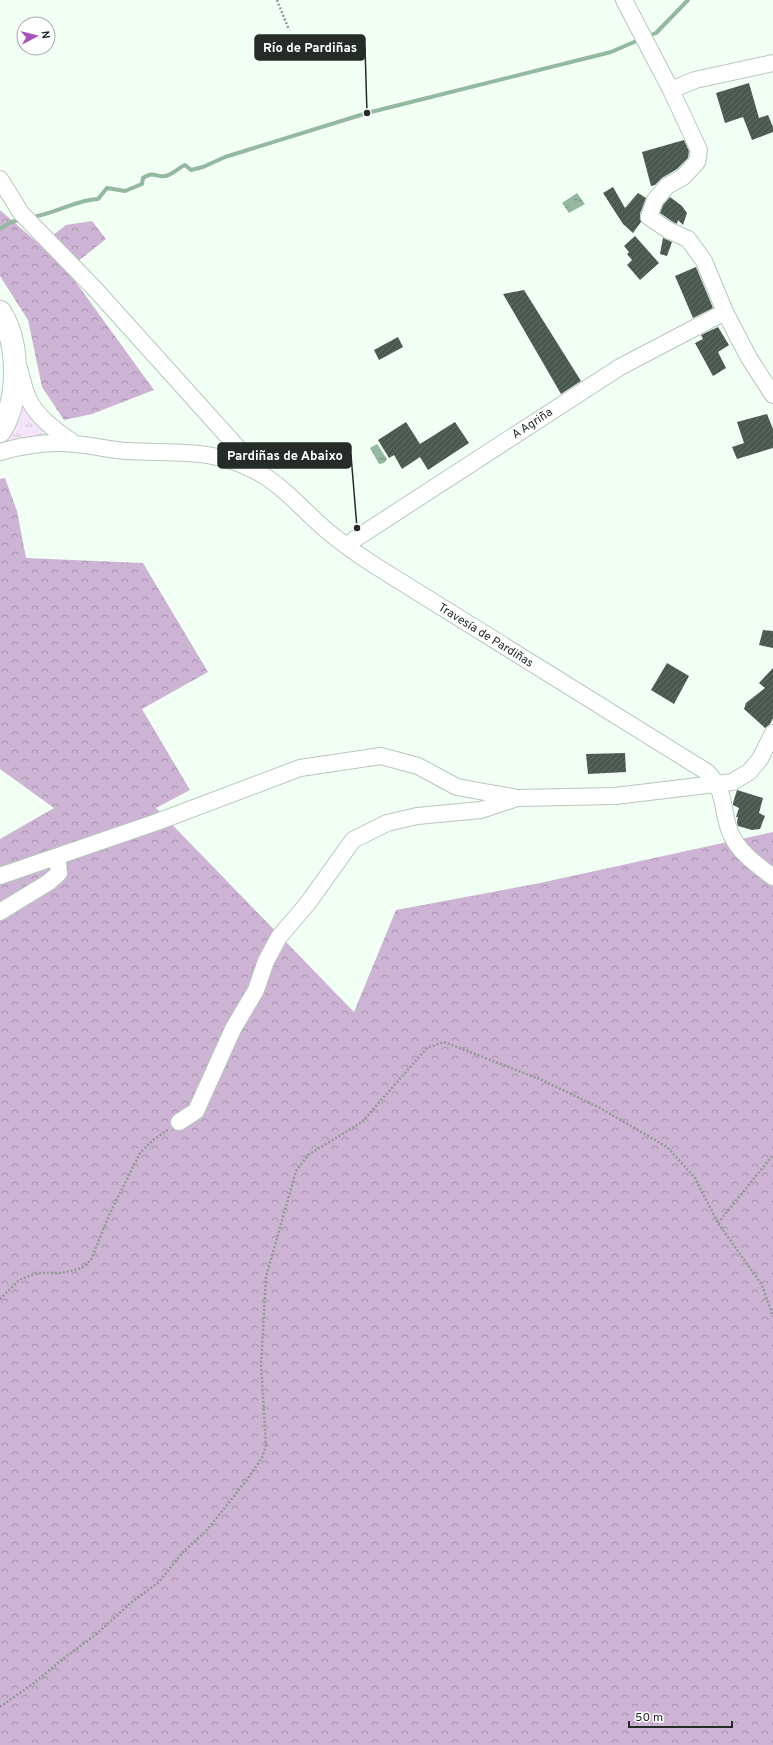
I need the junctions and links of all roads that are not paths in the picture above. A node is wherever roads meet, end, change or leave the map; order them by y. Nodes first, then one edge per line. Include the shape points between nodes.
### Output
1 (624, 0) edge
2 (773, 63) edge
3 (671, 90) junction
4 (0, 180) edge
5 (0, 312) edge
6 (725, 312) junction
7 (14, 349) junction
8 (773, 395) edge
9 (0, 431) edge
10 (75, 444) junction
11 (0, 452) edge
12 (261, 474) junction
13 (347, 546) junction
14 (773, 733) edge
15 (717, 785) junction
16 (518, 798) junction
17 (57, 857) junction
18 (0, 876) edge
19 (773, 877) edge
20 (0, 912) edge
21 (179, 1122) road end

1 - 3 street
2 - 3 street via 696,80
3 - 6 street via 699,150 697,162 683,177 667,186 655,200 649,217 688,239 704,261
4 - 12 street via 21,213 95,289
5 - 7 highway
6 - 8 street via 749,358
6 - 13 street, A Agriña via 620,367
7 - 9 highway via 15,387
7 - 10 street via 28,397 35,411
10 - 11 street via 40,443
10 - 12 street via 126,451 209,454 234,461
12 - 13 street, Travesía de Pardiñas
13 - 15 street, Travesía de Pardiñas via 390,576 692,762 707,772
14 - 15 street via 760,759 750,772 732,782
15 - 16 street via 688,786 615,796
15 - 19 street via 734,839 747,856
16 - 17 street via 458,787 418,766 381,756 300,768
16 - 21 street via 481,810 417,816 386,823 353,840 308,903 279,937 266,961 256,990 233,1029 196,1110
17 - 18 street
17 - 20 street via 59,873

